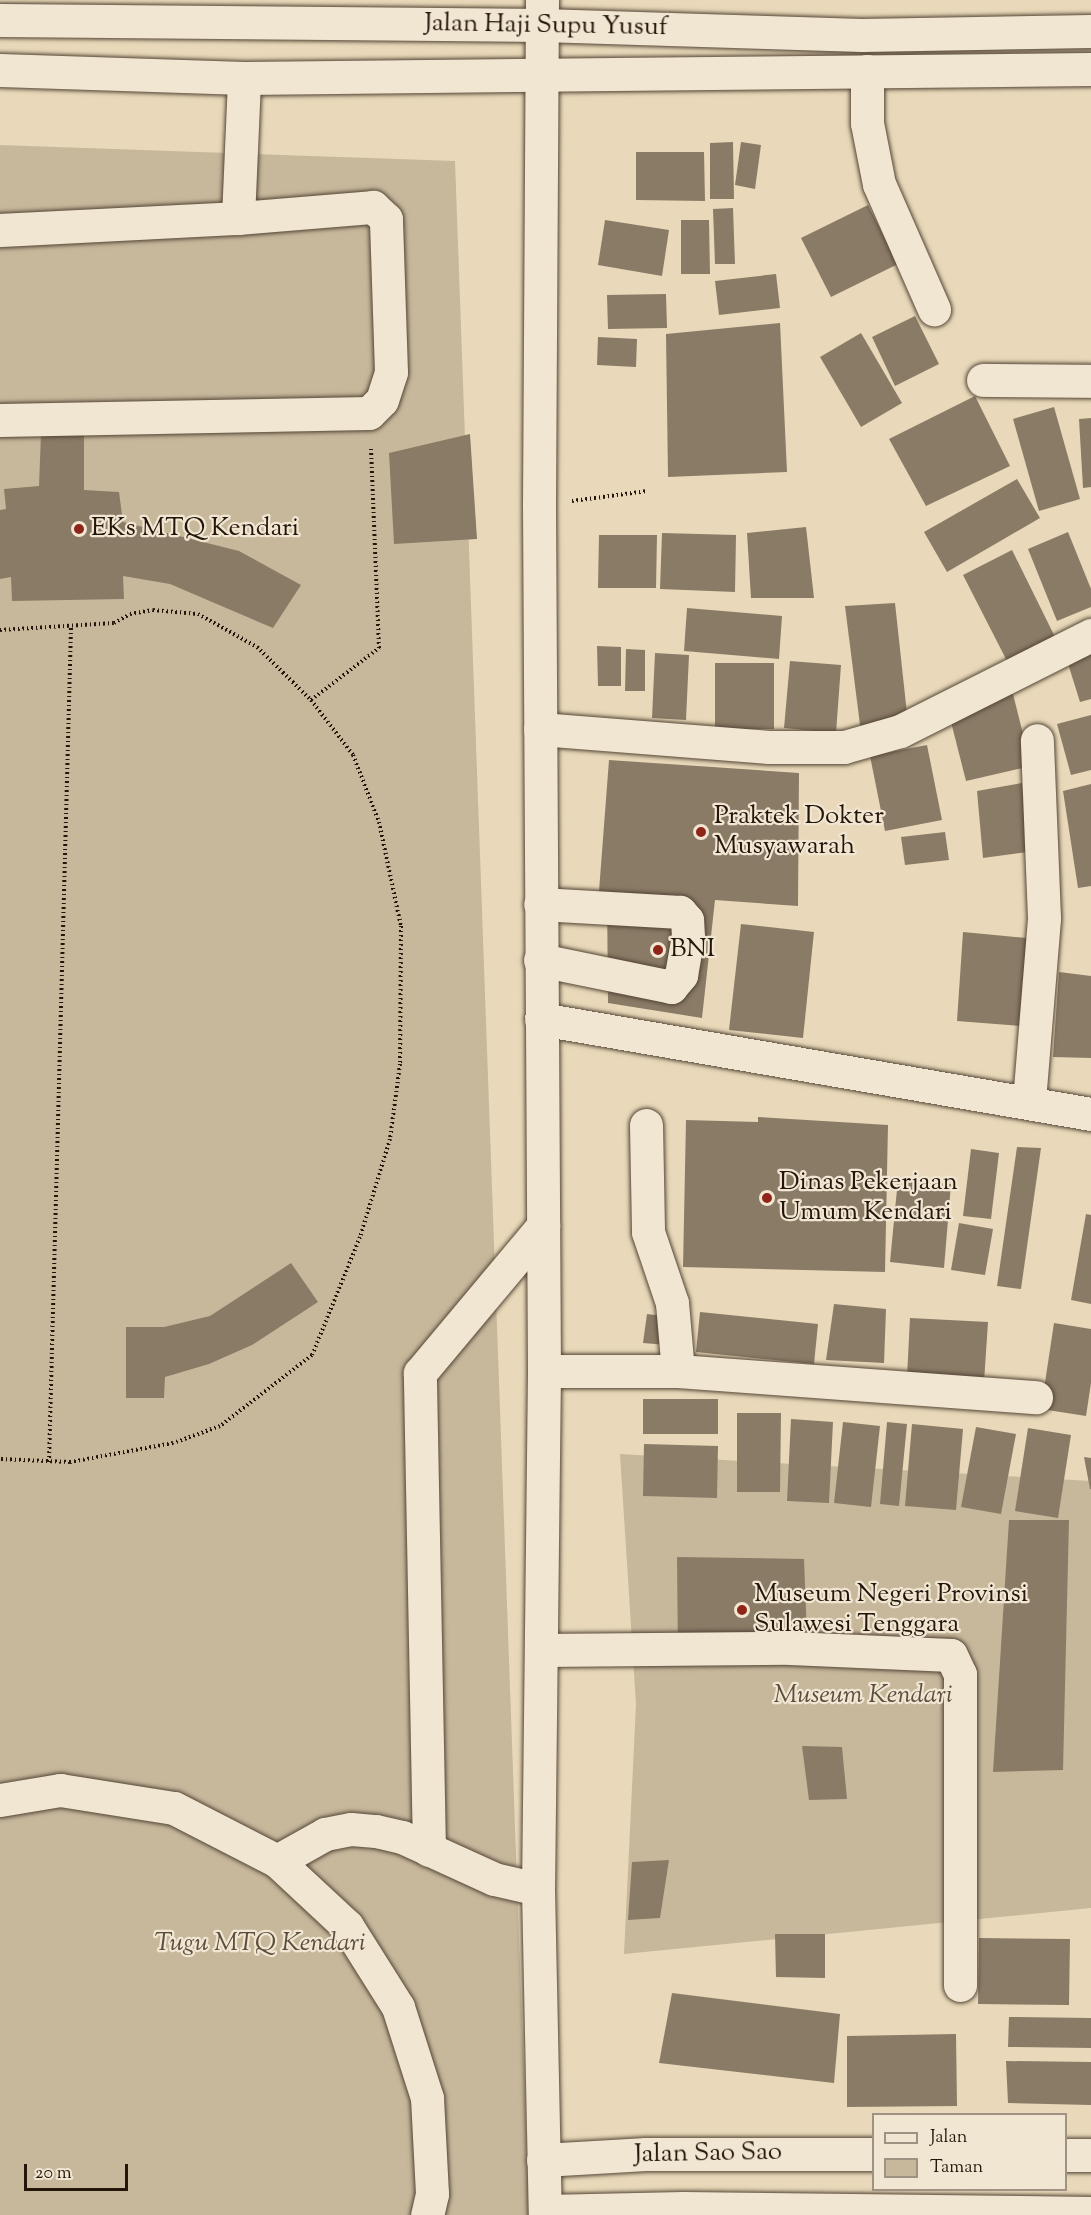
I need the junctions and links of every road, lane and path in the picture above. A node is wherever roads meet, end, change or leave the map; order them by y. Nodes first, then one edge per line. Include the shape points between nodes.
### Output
1 (542, 13) edge
2 (0, 20) edge
3 (1091, 31) edge
4 (1091, 69) edge
5 (0, 70) edge
6 (867, 70) junction
7 (540, 76) junction
8 (244, 78) junction
9 (238, 218) junction
10 (0, 230) edge
11 (934, 309) dead end
12 (983, 380) dead end
13 (1091, 381) edge
14 (369, 413) junction
15 (0, 420) edge
16 (647, 491) dead end
17 (539, 504) junction
18 (71, 626) junction
19 (0, 630) edge
20 (1091, 635) edge
21 (311, 700) junction
22 (540, 729) junction
23 (1036, 740) dead end
24 (540, 903) junction
25 (540, 960) junction
26 (541, 1020) junction
27 (1029, 1101) junction
28 (1091, 1114) edge
29 (646, 1125) dead end
30 (543, 1226) junction
31 (544, 1371) junction
32 (678, 1371) junction
33 (1036, 1397) dead end
34 (0, 1460) edge
35 (49, 1462) junction
36 (542, 1650) junction
37 (0, 1800) edge
38 (429, 1850) junction
39 (277, 1861) junction
40 (538, 1889) junction
41 (960, 1985) dead end
42 (872, 2154) edge
43 (1067, 2155) edge
44 (1091, 2155) edge
45 (543, 2160) junction
46 (545, 2213) edge
47 (1082, 2214) edge
48 (427, 2215) edge

1 - 2 street, Jalan Haji Supu Yusuf
1 - 3 street, Jalan Haji Supu Yusuf via 862,34
1 - 7 street
4 - 6 street, Jalan Haji Supu Yusuf
5 - 8 street, Jalan Haji Supu Yusuf
6 - 7 street, Jalan Haji Supu Yusuf
6 - 11 street via 867,123 879,184
7 - 8 street, Jalan Haji Supu Yusuf
7 - 17 street
8 - 9 street
9 - 10 street
9 - 14 street via 373,207 386,219 391,372 382,400
12 - 13 street
14 - 15 street
14 - 21 path via 379,648
16 - 17 path
17 - 22 street
18 - 19 path
18 - 21 path via 114,623 130,614 153,610 198,614 257,647
18 - 35 path
20 - 22 street via 900,731 844,747 769,747
21 - 35 path via 353,755 379,822 401,926 400,1064 390,1139 360,1237 312,1355 220,1426 173,1443 70,1462
22 - 24 street
23 - 27 street via 1044,918
24 - 25 street
24 - 25 street via 680,912 687,920 688,938 681,975 671,987
25 - 26 street
26 - 27 street
26 - 30 street
27 - 28 street
29 - 32 street via 648,1233 672,1303
30 - 31 street
30 - 38 street via 420,1373
31 - 32 street
31 - 36 street
32 - 33 street
34 - 35 path
36 - 40 street
36 - 41 street via 790,1648 951,1655 960,1674
37 - 39 street via 60,1790 174,1808
38 - 39 street via 402,1837 351,1829 325,1834
38 - 40 street via 494,1879
39 - 48 street via 347,1926 398,2007 427,2098 432,2194
40 - 45 street
42 - 45 street, Jalan Sao Sao via 683,2153
43 - 44 street
45 - 46 street
46 - 47 street, Jalan Sao Sao via 683,2208

